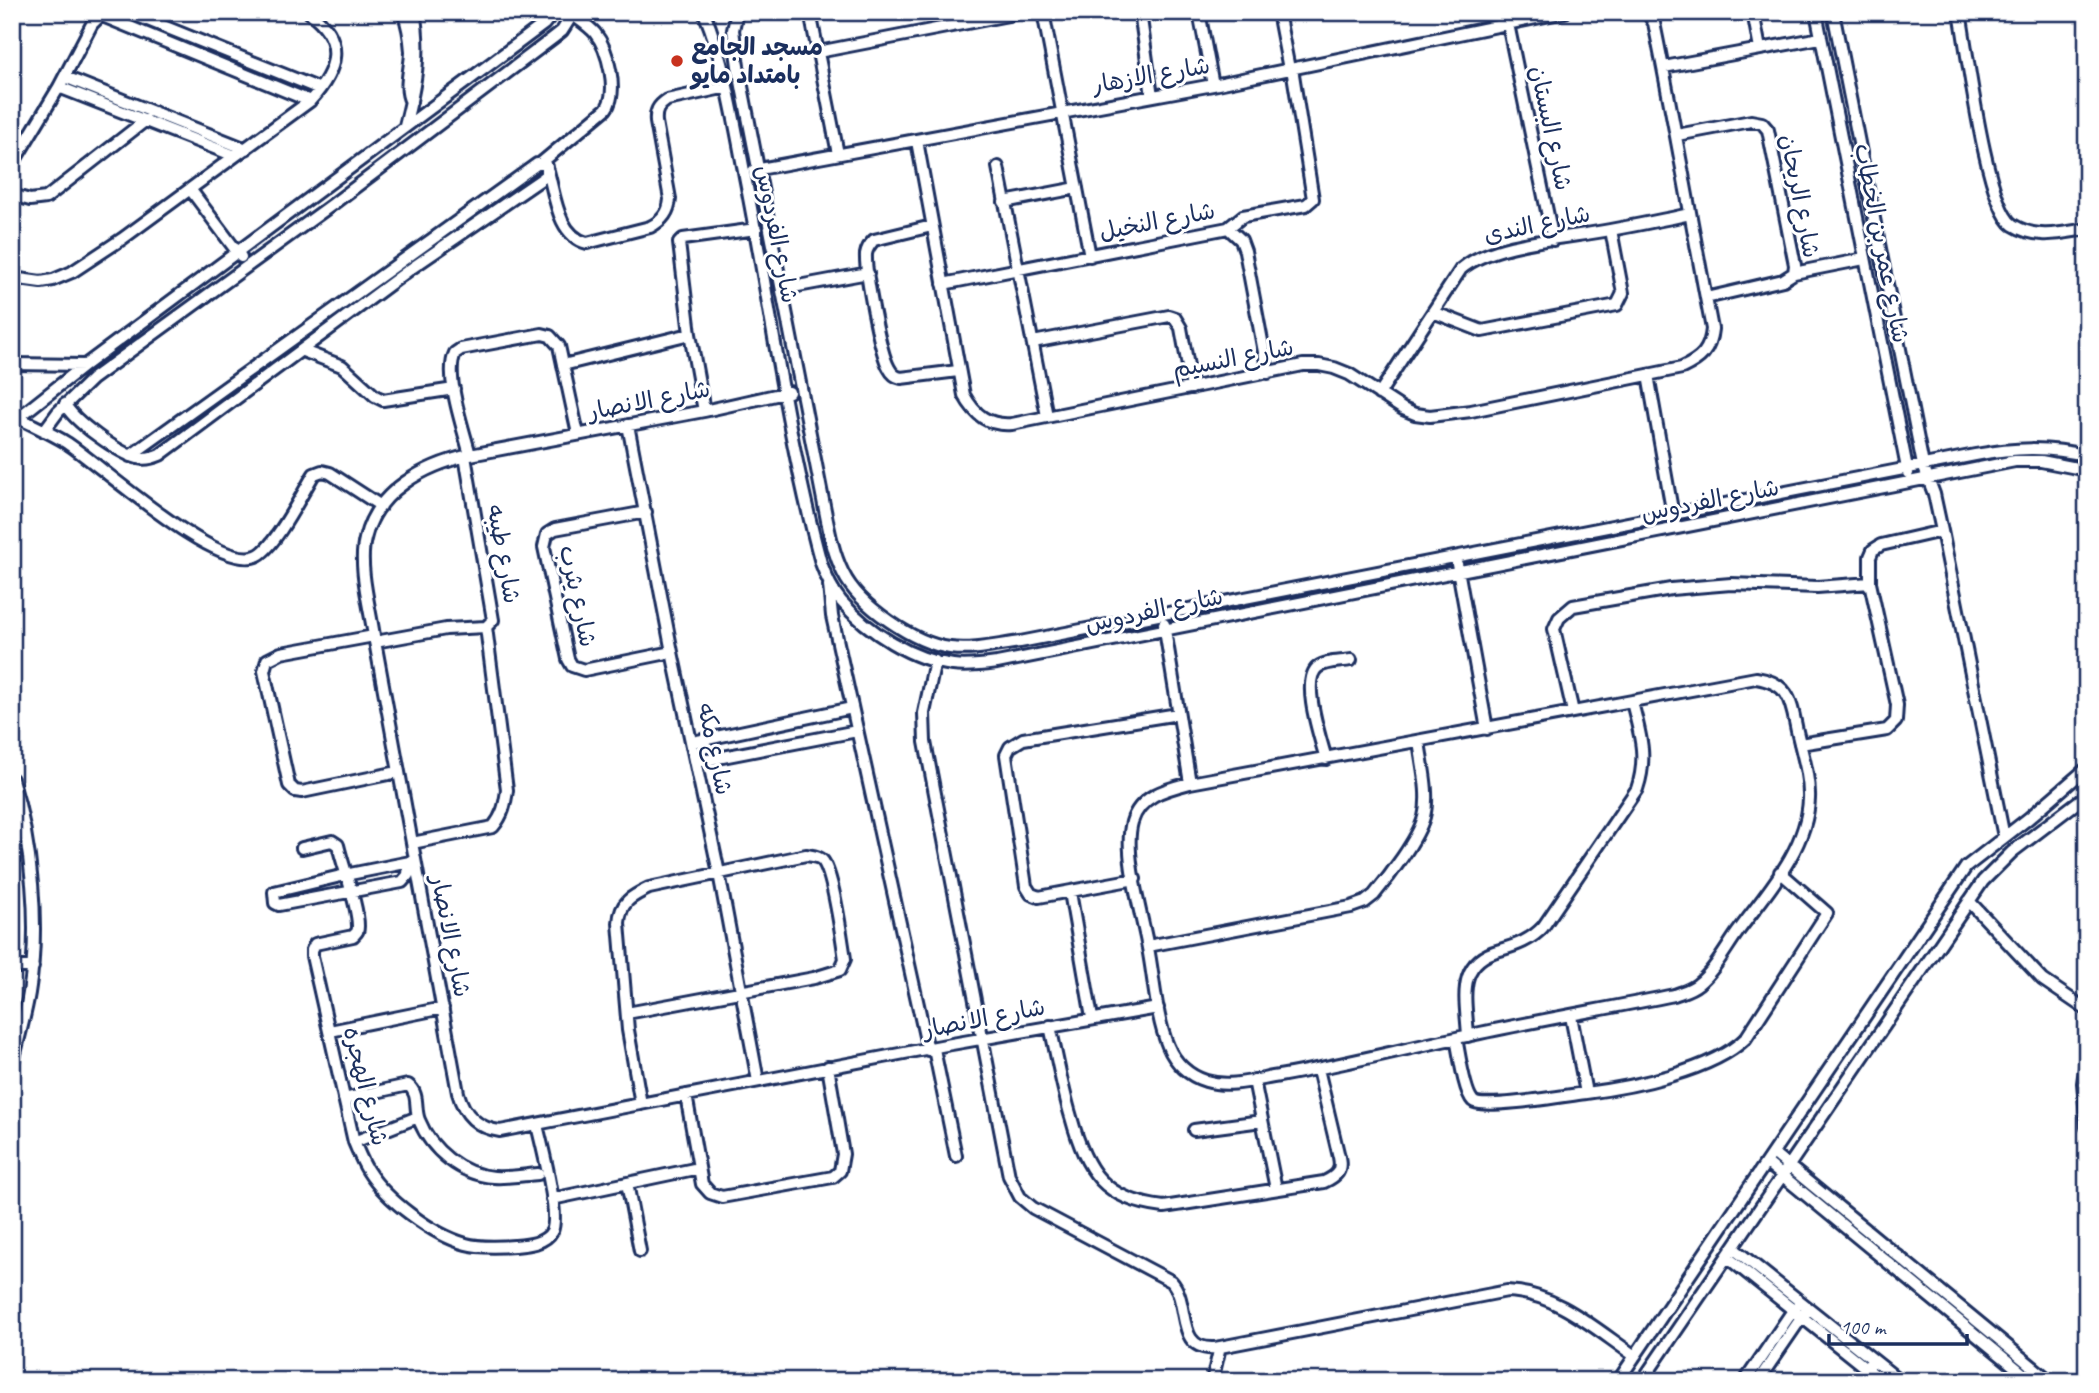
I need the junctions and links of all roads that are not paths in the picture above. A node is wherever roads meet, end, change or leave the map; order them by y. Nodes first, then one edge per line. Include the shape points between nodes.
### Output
1 (128, 12) edge
2 (309, 12) edge
3 (403, 12) edge
4 (414, 12) edge
5 (554, 12) edge
6 (704, 12) edge
7 (737, 12) edge
8 (810, 12) edge
9 (1024, 12) edge
10 (1044, 12) edge
11 (1140, 12) edge
12 (1199, 12) edge
13 (1278, 12) edge
14 (1565, 12) edge
15 (1647, 12) edge
16 (1753, 12) edge
17 (1816, 12) edge
18 (1833, 12) edge
19 (1960, 12) edge
20 (574, 13) edge
21 (96, 15) edge
22 (1508, 24) junction
23 (1821, 38) junction
24 (1760, 49) junction
25 (818, 52) junction
26 (1664, 68) junction
27 (1290, 69) junction
28 (62, 82) junction
29 (1213, 85) junction
30 (727, 87) junction
31 (320, 89) junction
32 (1152, 96) junction
33 (310, 101) junction
34 (411, 102) junction
35 (1064, 112) junction
36 (146, 120) junction
37 (405, 126) junction
38 (1678, 135) junction
39 (1857, 139) junction
40 (917, 141) junction
41 (1841, 143) junction
42 (246, 149) junction
43 (838, 154) junction
44 (235, 156) junction
45 (12, 165) edge
46 (544, 167) junction
47 (998, 167) dead end
48 (758, 169) junction
49 (744, 172) junction
50 (1077, 188) junction
51 (190, 189) junction
52 (12, 195) edge
53 (1004, 202) junction
54 (1690, 214) junction
55 (932, 226) junction
56 (1228, 228) junction
57 (755, 229) junction
58 (2087, 229) edge
59 (1611, 230) junction
60 (1553, 240) junction
61 (238, 253) junction
62 (1090, 256) junction
63 (1864, 259) junction
64 (247, 265) junction
65 (1018, 270) junction
66 (868, 273) junction
67 (1794, 273) junction
68 (12, 278) edge
69 (194, 284) junction
70 (943, 284) junction
71 (782, 289) junction
72 (202, 297) junction
73 (1706, 298) junction
74 (1433, 312) junction
75 (690, 334) junction
76 (1033, 342) junction
77 (303, 351) junction
78 (12, 364) edge
79 (85, 365) junction
80 (563, 365) junction
81 (958, 371) junction
82 (1268, 373) junction
83 (1648, 376) junction
84 (1192, 388) junction
85 (454, 389) junction
86 (802, 389) junction
87 (785, 393) junction
88 (1379, 394) junction
89 (65, 404) junction
90 (704, 411) junction
91 (1047, 416) junction
92 (15, 417) edge
93 (628, 425) junction
94 (44, 431) junction
95 (578, 434) junction
96 (130, 456) junction
97 (468, 456) junction
98 (2087, 456) edge
99 (1923, 465) junction
100 (1907, 468) junction
101 (2087, 470) edge
102 (1927, 478) junction
103 (1909, 481) junction
104 (1755, 498) junction
105 (381, 506) junction
106 (646, 512) junction
107 (1758, 512) junction
108 (1673, 514) junction
109 (1676, 528) junction
110 (1942, 531) junction
111 (1456, 557) junction
112 (1459, 570) junction
113 (829, 583) junction
114 (1870, 583) junction
115 (1162, 615) junction
116 (486, 627) junction
117 (1165, 629) junction
118 (374, 639) junction
119 (672, 652) junction
120 (1351, 660) dead end
121 (935, 662) junction
122 (1632, 702) junction
123 (852, 708) junction
124 (1573, 712) junction
125 (1178, 714) junction
126 (1487, 729) junction
127 (857, 731) junction
128 (1419, 741) junction
129 (693, 742) junction
130 (1800, 744) junction
131 (1326, 759) junction
132 (697, 762) junction
133 (2087, 768) edge
134 (398, 772) junction
135 (12, 779) edge
136 (1190, 783) junction
137 (2087, 795) edge
138 (2004, 837) junction
139 (412, 843) junction
140 (302, 848) dead end
141 (412, 862) junction
142 (719, 873) junction
143 (1780, 873) junction
144 (345, 875) junction
145 (1135, 879) junction
146 (351, 892) junction
147 (1070, 892) junction
148 (1969, 901) junction
149 (1148, 946) junction
150 (12, 967) edge
151 (33, 967) junction
152 (740, 991) junction
153 (1158, 1007) junction
154 (443, 1008) junction
155 (2087, 1010) edge
156 (627, 1013) junction
157 (1571, 1016) junction
158 (1092, 1018) junction
159 (1050, 1026) junction
160 (330, 1031) junction
161 (1468, 1035) junction
162 (982, 1038) junction
163 (1456, 1038) junction
164 (931, 1049) junction
165 (2087, 1054) edge
166 (13, 1064) edge
167 (828, 1067) junction
168 (1318, 1069) junction
169 (1254, 1080) junction
170 (758, 1081) junction
171 (1586, 1093) junction
172 (686, 1095) junction
173 (344, 1099) junction
174 (640, 1104) junction
175 (418, 1117) junction
176 (1262, 1121) junction
177 (537, 1125) junction
178 (2087, 1127) edge
179 (1195, 1130) dead end
180 (354, 1142) junction
181 (956, 1156) dead end
182 (1770, 1158) junction
183 (699, 1168) junction
184 (1786, 1171) junction
185 (538, 1174) dead end
186 (627, 1183) junction
187 (1276, 1189) junction
188 (552, 1199) junction
189 (640, 1251) dead end
190 (1730, 1252) junction
191 (1801, 1309) junction
192 (1220, 1347) junction
193 (1635, 1356) junction
194 (1870, 1364) junction
195 (1880, 1377) edge
196 (1212, 1381) edge
197 (1618, 1381) edge
198 (1642, 1381) edge
199 (1745, 1381) edge
200 (1758, 1381) edge
201 (1862, 1381) edge
202 (1900, 1381) edge
203 (2032, 1381) edge
204 (2050, 1381) edge

1 - 31 street
2 - 31 street via 331,33 335,47 330,75
3 - 34 street via 410,39 407,87
4 - 34 street via 419,48
5 - 37 street
6 - 30 street, شارع الفردوس
7 - 48 street, شارع الفردوس via 734,42
8 - 25 street
9 - 25 street
10 - 35 street
11 - 32 street
12 - 29 street
13 - 27 street
14 - 22 street, شارع الازهار
15 - 26 street via 1654,23
16 - 24 street
17 - 23 street, شارع عمر بن الخطاب
18 - 39 street, شارع عمر بن الخطاب
19 - 58 street via 1987,164 2001,209 2010,223 2040,236
20 - 46 street via 600,41 612,99
20 - 64 street via 553,38
21 - 28 street
21 - 33 street
22 - 27 street, شارع الازهار
22 - 60 street, شارع البستان
23 - 24 street
23 - 41 street, شارع عمر بن الخطاب
24 - 26 street
25 - 43 street
26 - 38 street
27 - 29 street, شارع الازهار
27 - 56 street via 1313,200 1243,216
28 - 36 street
28 - 42 street
28 - 45 street
29 - 32 street, شارع الازهار
30 - 46 street via 660,105 656,122 670,199 669,208 650,227 587,243 577,240 564,226
30 - 49 street, شارع الفردوس
31 - 33 street
32 - 35 street, شارع الازهار
33 - 42 street
34 - 37 street
35 - 40 street, شارع الازهار
35 - 50 street
36 - 44 street
36 - 52 street via 46,198
37 - 61 street
38 - 54 street
38 - 67 street, شارع الريحان via 1751,121 1762,123 1769,139
39 - 41 street
39 - 99 street, شارع عمر بن الخطاب
40 - 43 street, شارع الازهار
40 - 55 street, شارع النسيم
41 - 63 street, شارع عمر بن الخطاب
42 - 44 street
43 - 48 street, شارع الازهار
44 - 51 street
46 - 77 street via 543,178 409,270
46 - 96 street
47 - 53 street
48 - 49 street, شارع الازهار
48 - 71 street, شارع الفردوس
49 - 57 street, شارع الفردوس
50 - 53 street
50 - 62 street
51 - 61 street
51 - 68 street via 72,272 41,282
53 - 65 street
54 - 59 street, شارع الندى
54 - 73 street
55 - 66 street via 874,240 866,254
55 - 70 street, شارع النسيم
56 - 62 street, شارع النخيل
56 - 82 street, شارع النخيل via 1245,251
57 - 75 street via 679,243
57 - 87 street, شارع الفردوس
59 - 60 street, شارع الندى
59 - 74 street via 1623,293 1617,305 1482,331
60 - 74 street, شارع الندى via 1472,260
61 - 64 street
61 - 69 street
62 - 65 street, شارع النخيل
63 - 67 street
63 - 100 street, شارع عمر بن الخطاب
64 - 72 street
65 - 70 street, شارع النخيل
65 - 76 street
66 - 71 street
66 - 81 street via 882,347 896,377
67 - 73 street, شارع الريحان via 1783,280
69 - 72 street
69 - 79 street
70 - 81 street, شارع النسيم
71 - 86 street, شارع الفردوس
72 - 89 street
73 - 83 street, شارع النسيم via 1712,329 1707,351 1682,368
74 - 88 street, شارع الندى
75 - 80 street
75 - 90 street
76 - 84 street via 1169,316 1181,328
76 - 91 street
77 - 85 street via 342,366 383,400
77 - 96 street via 160,455
78 - 79 street
79 - 92 street
80 - 85 street, شارع طيبه via 559,346 542,334 461,349 452,359
80 - 95 street, شارع طيبه
81 - 91 street, شارع النسيم via 971,408 988,422 1000,425
82 - 84 street, شارع النسيم
82 - 88 street, شارع النسيم via 1319,365 1349,374
83 - 88 street, شارع النسيم via 1439,415 1415,414
83 - 108 street
84 - 91 street, شارع النسيم
85 - 97 street, شارع طيبه
86 - 87 street, شارع الانصار
86 - 115 street, شارع الفردوس via 837,560 848,584 895,624 936,645 967,648
87 - 90 street, شارع الانصار
87 - 113 street, شارع الفردوس via 815,540
89 - 94 street
89 - 96 street via 78,422
90 - 93 street, شارع الانصار
92 - 94 street
93 - 95 street, شارع الانصار
93 - 106 street, شارع مكه
94 - 105 street via 76,449 183,530 239,557 265,551 318,472 330,473
95 - 97 street, شارع الانصار
97 - 105 street, شارع الانصار via 421,470
97 - 116 street, شارع طيبه via 494,615
98 - 99 street, شارع الفردوس via 2022,449
99 - 100 street, شارع الفردوس
99 - 102 street, شارع عمر بن الخطاب
100 - 103 street, شارع عمر بن الخطاب
100 - 104 street, شارع الفردوس
101 - 102 street, شارع الفردوس via 2015,461
102 - 103 street, شارع الفردوس
102 - 110 street, شارع عمر بن الخطاب
103 - 107 street, شارع الفردوس
104 - 107 street
104 - 108 street, شارع الفردوس
105 - 118 street, شارع الانصار via 365,539 363,561
106 - 119 street, شارع مكه
106 - 119 street, شارع يثرب via 555,529 547,534 544,547 572,666 584,670
107 - 109 street, شارع الفردوس
108 - 109 street
108 - 111 street, شارع الفردوس
109 - 112 street, شارع الفردوس
110 - 114 street via 1874,550 1868,564
110 - 138 street, شارع عمر بن الخطاب
111 - 112 street
111 - 115 street, شارع الفردوس
112 - 117 street, شارع الفردوس
112 - 126 street
113 - 121 street, شارع الفردوس via 840,600 875,631
113 - 123 street
114 - 124 street via 1817,587 1731,584 1671,589 1573,607 1554,629
114 - 130 street via 1897,705 1896,721 1887,730
115 - 117 street
116 - 118 street, شارع طيبه
116 - 139 street via 507,790 501,818 493,827
117 - 121 street, شارع الفردوس via 997,663
117 - 125 street
118 - 134 street, شارع الانصار
118 - 134 street, شارع طيبه via 273,655 264,671 289,785 295,791
119 - 129 street, شارع مكه
120 - 131 street via 1322,664 1311,677
121 - 162 street via 924,713 925,742
122 - 124 street
122 - 130 street via 1756,678 1766,680 1785,690
122 - 161 street via 1643,755 1637,789 1543,927 1525,942 1478,958 1470,968
123 - 127 street
123 - 129 street
124 - 126 street
125 - 136 street
125 - 147 street via 1023,739 1010,747 1007,766 1026,886 1039,897
126 - 128 street
127 - 132 street
127 - 164 street
128 - 131 street
128 - 149 street via 1424,817 1365,902
129 - 132 street, شارع مكه
130 - 143 street via 1810,799 1799,841
131 - 136 street
132 - 142 street, شارع مكه
133 - 138 street
134 - 139 street, شارع الانصار
135 - 151 street via 29,867
136 - 145 street via 1152,796 1140,807 1130,838
137 - 148 street via 2012,852
138 - 182 street via 1966,867
139 - 141 street, شارع الانصار
140 - 144 street via 332,841 338,845
141 - 144 street
141 - 146 street via 402,882
141 - 154 street, شارع الانصار
142 - 152 street, شارع مكه
142 - 152 street via 806,855 823,860 845,959 835,974
142 - 156 street via 649,888 623,906 619,923
143 - 157 street via 1692,989
143 - 171 street via 1827,913 1746,1038 1735,1049 1693,1068 1628,1087
144 - 146 street
144 - 146 street via 274,892 275,903
145 - 147 street
145 - 149 street
146 - 160 street, شارع الهجره via 356,932 315,944 312,950
147 - 158 street
148 - 155 street via 2043,981
148 - 184 street
149 - 153 street
150 - 151 street
151 - 166 street
152 - 156 street
152 - 170 street, شارع مكه
153 - 158 street, شارع الانصار
153 - 169 street via 1167,1046 1190,1074 1228,1084
154 - 160 street
154 - 177 street, شارع الانصار via 458,1093 466,1113 491,1130
156 - 174 street
157 - 161 street
157 - 171 street
158 - 159 street, شارع الانصار
159 - 162 street, شارع الانصار
159 - 187 street via 1080,1150 1113,1191 1164,1208
160 - 173 street, شارع الهجره
161 - 163 street
162 - 164 street, شارع الانصار
162 - 192 street via 1009,1176 1020,1197 1171,1281 1181,1296 1192,1341 1208,1349
163 - 168 street
163 - 171 street via 1473,1102 1535,1101
164 - 167 street, شارع الانصار
164 - 181 street
165 - 178 street via 2083,1083
167 - 170 street, شارع الانصار
167 - 183 street via 843,1154 840,1171 833,1177 722,1196 710,1193 702,1184
168 - 169 street
168 - 187 street via 1339,1173 1324,1181
169 - 176 street
170 - 172 street, شارع الانصار
172 - 174 street, شارع الانصار
172 - 183 street
173 - 175 street via 408,1085 415,1092
173 - 180 street, شارع الهجره
174 - 177 street, شارع الانصار
175 - 180 street
175 - 185 street via 438,1150 465,1170 493,1177
176 - 179 street
176 - 187 street
177 - 188 street, شارع الهجره
180 - 188 street, شارع الهجره via 379,1185 422,1223 466,1244 511,1247 543,1240 554,1224
182 - 184 street
182 - 193 street
183 - 186 street
184 - 190 street
184 - 203 street
184 - 204 street
186 - 188 street
186 - 189 street
190 - 191 street
190 - 198 street
191 - 194 street
191 - 199 street
191 - 200 street
192 - 193 street via 1507,1291 1526,1292 1563,1307
192 - 196 street
193 - 197 street
194 - 195 street
194 - 201 street
195 - 202 street

